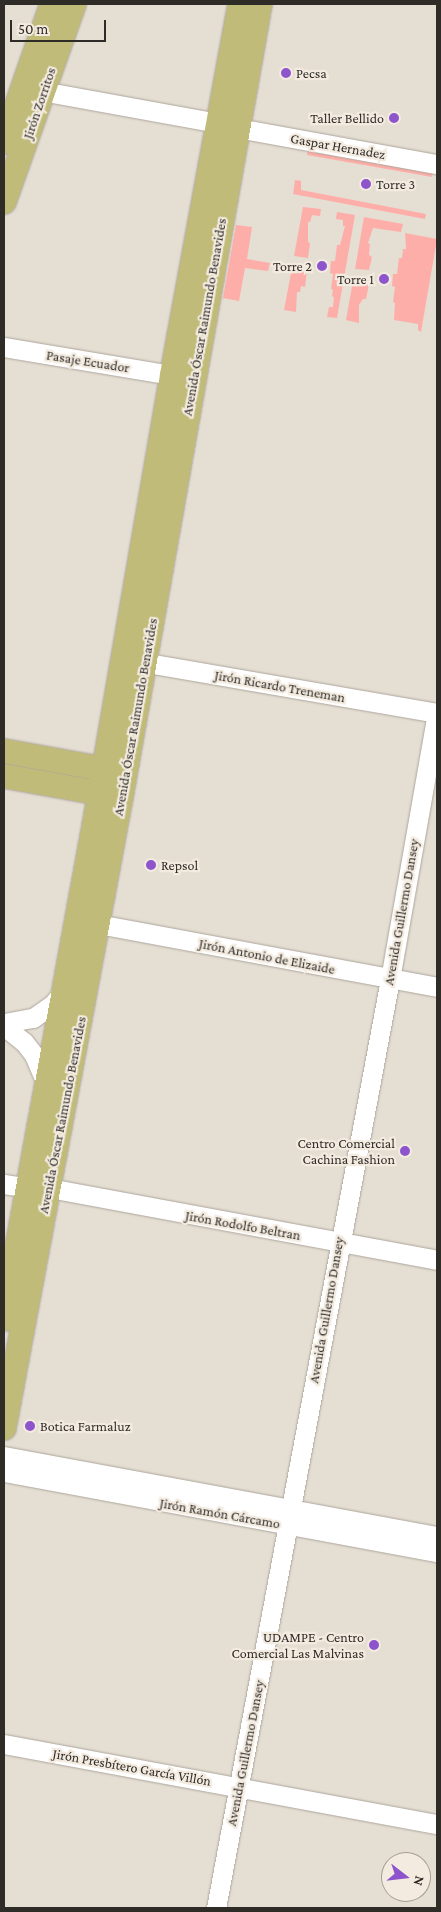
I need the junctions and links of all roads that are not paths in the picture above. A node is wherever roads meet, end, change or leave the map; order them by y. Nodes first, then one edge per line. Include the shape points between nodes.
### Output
1 (52, 4) edge
2 (74, 4) edge
3 (240, 4) edge
4 (260, 4) edge
5 (22, 96) edge
6 (228, 126) junction
7 (4, 142) edge
8 (437, 164) edge
9 (4, 202) edge
10 (4, 347) edge
11 (172, 375) junction
12 (134, 661) junction
13 (437, 713) edge
14 (4, 751) edge
15 (115, 771) junction
16 (4, 776) edge
17 (111, 796) junction
18 (98, 924) junction
19 (390, 979) junction
20 (437, 987) edge
21 (64, 990) junction
22 (4, 1025) edge
23 (47, 1085) junction
24 (4, 1184) edge
25 (38, 1188) junction
26 (339, 1242) junction
27 (437, 1260) edge
28 (4, 1319) edge
29 (4, 1428) edge
30 (4, 1456) edge
31 (4, 1472) edge
32 (289, 1517) junction
33 (437, 1536) edge
34 (437, 1552) edge
35 (4, 1744) edge
36 (238, 1787) junction
37 (437, 1824) edge
38 (216, 1908) edge

1 - 5 main road, Jirón Zorritos
2 - 5 main road, Jirón Zorritos
3 - 6 main road, Avenida Óscar Raimundo Benavides
4 - 6 main road, Avenida Óscar Raimundo Benavides
5 - 6 street, Gaspar Hernadez
5 - 7 main road, Jirón Zorritos
5 - 9 main road, Jirón Zorritos
6 - 8 street, Gaspar Hernadez
6 - 11 main road, Avenida Óscar Raimundo Benavides
6 - 12 main road, Avenida Óscar Raimundo Benavides
10 - 11 street, Pasaje Ecuador
11 - 12 main road, Avenida Óscar Raimundo Benavides
12 - 13 street, Jirón Ricardo Treneman
12 - 15 main road, Avenida Óscar Raimundo Benavides
13 - 19 street, Avenida Guillermo Dansey
14 - 15 main road
15 - 17 main road, Avenida Óscar Raimundo Benavides
16 - 17 main road
17 - 18 main road, Avenida Óscar Raimundo Benavides
17 - 21 main road, Avenida Óscar Raimundo Benavides
18 - 19 street, Jirón Antonio de Elizaide
18 - 25 main road, Avenida Óscar Raimundo Benavides
19 - 20 street, Jirón Antonio de Elizaide
19 - 26 street, Avenida Guillermo Dansey
21 - 22 street via 54,1004 33,1018
21 - 23 main road, Avenida Óscar Raimundo Benavides
22 - 23 street via 34,1055
23 - 25 main road, Avenida Óscar Raimundo Benavides
24 - 25 street, Jirón Rodolfo Beltran
25 - 26 street, Jirón Rodolfo Beltran
25 - 28 main road, Avenida Óscar Raimundo Benavides
25 - 29 main road, Avenida Óscar Raimundo Benavides
26 - 27 street, Jirón Rodolfo Beltran
26 - 32 street, Avenida Guillermo Dansey
30 - 32 street, Jirón Ramón Cárcamo
31 - 32 street, Jirón Ramón Cárcamo
32 - 33 street, Jirón Ramón Cárcamo
32 - 34 street, Jirón Ramón Cárcamo
32 - 36 street, Avenida Guillermo Dansey
35 - 36 street, Jirón Presbítero García Villón
36 - 37 street, Jirón Presbítero García Villón
36 - 38 street, Avenida Guillermo Dansey

